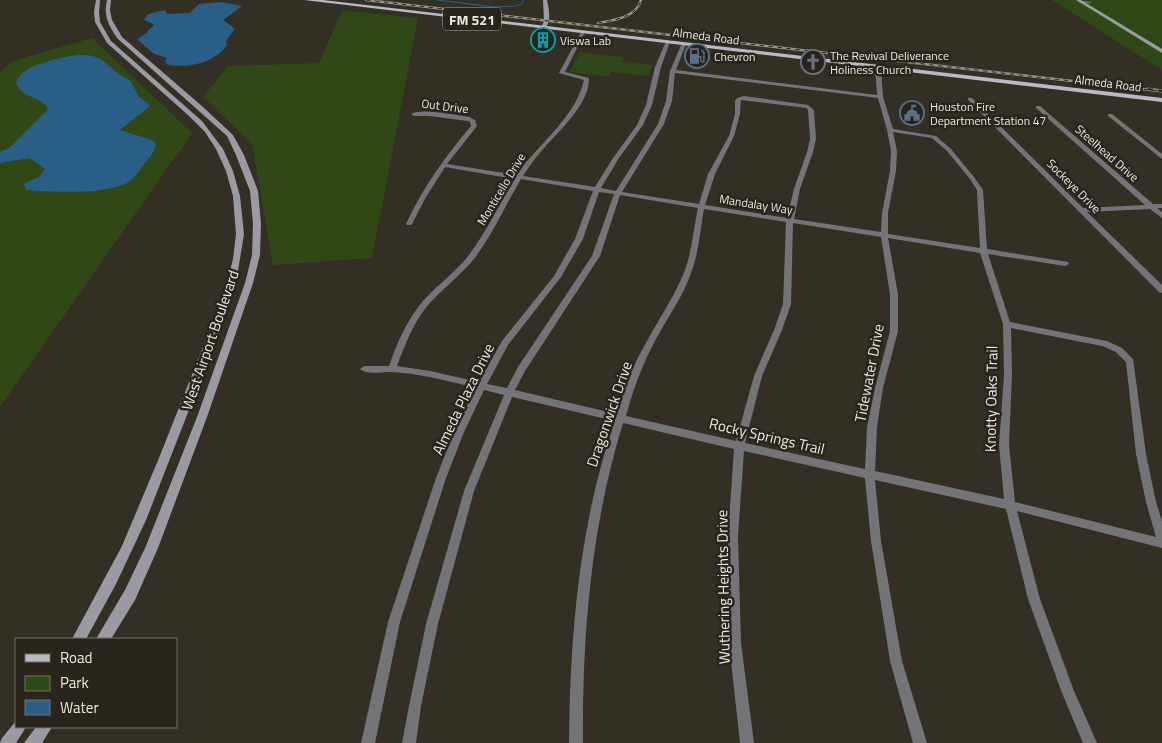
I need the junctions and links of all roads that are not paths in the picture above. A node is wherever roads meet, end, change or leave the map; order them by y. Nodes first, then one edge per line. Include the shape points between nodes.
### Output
1 (307, 0) edge
2 (545, 0) edge
3 (1079, 1) edge
4 (1089, 1) edge
5 (108, 2) edge
6 (97, 3) edge
7 (544, 28) junction
8 (1139, 30) junction
9 (1129, 31) junction
10 (584, 32) junction
11 (668, 42) junction
12 (684, 44) junction
13 (1162, 44) edge
14 (1162, 51) edge
15 (878, 67) junction
16 (673, 71) junction
17 (163, 75) junction
18 (150, 78) junction
19 (880, 96) junction
20 (970, 98) dead end
21 (755, 99) joint
22 (1162, 100) edge
23 (201, 108) junction
24 (1038, 108) dead end
25 (188, 112) junction
26 (414, 114) dead end
27 (1110, 115) dead end
28 (473, 121) joint
29 (890, 130) junction
30 (240, 155) junction
31 (1162, 156) edge
32 (226, 159) junction
33 (442, 165) junction
34 (518, 177) junction
35 (597, 189) junction
36 (618, 192) junction
37 (700, 206) junction
38 (1162, 206) edge
39 (1152, 207) junction
40 (1082, 210) junction
41 (1162, 216) edge
42 (790, 221) junction
43 (257, 224) junction
44 (408, 224) dead end
45 (239, 228) junction
46 (884, 236) junction
47 (984, 253) junction
48 (1065, 264) dead end
49 (1162, 290) edge
50 (1007, 324) junction
51 (364, 369) dead end
52 (392, 369) junction
53 (481, 386) junction
54 (509, 393) junction
55 (202, 417) junction
56 (620, 418) junction
57 (180, 419) junction
58 (739, 446) junction
59 (870, 474) junction
60 (1010, 505) junction
61 (1162, 538) edge
62 (1162, 543) edge
63 (80, 638) edge
64 (104, 638) edge
65 (18, 728) edge
66 (44, 728) edge
67 (7, 743) edge
68 (32, 743) edge
69 (368, 743) edge
70 (409, 743) edge
71 (576, 743) edge
72 (747, 743) edge
73 (920, 743) edge
74 (1090, 743) edge

1 - 7 main road, Almeda Road / FM 521
2 - 7 main road via 548,21
3 - 4 street
3 - 9 main road
4 - 8 main road
5 - 6 main road
5 - 17 main road, West Airport Boulevard via 114,32
6 - 18 main road, West Airport Boulevard via 97,20 102,33
7 - 10 main road, Almeda Road / FM 521
8 - 9 main road
8 - 13 main road
9 - 14 main road
10 - 11 main road, Almeda Road / FM 521
10 - 34 street, Monticello Drive via 562,73 586,77 585,88 569,116
11 - 12 main road, Almeda Road / FM 521
11 - 35 street, Almeda Plaza Drive via 640,125
12 - 15 main road, Almeda Road / FM 521
12 - 16 street
15 - 19 street, Tidewater Drive
15 - 22 main road, Almeda Road / FM 521
16 - 19 street
16 - 36 street via 669,101 661,124
17 - 18 main road
17 - 23 main road, West Airport Boulevard
18 - 25 main road, West Airport Boulevard
19 - 29 street, Tidewater Drive
20 - 40 street, Sockeye Drive
21 - 37 street, Dragonwick Drive via 739,99 732,137
21 - 42 street, Wuthering Heights Drive via 804,106 811,110 812,146
23 - 25 main road
23 - 30 main road, West Airport Boulevard via 230,135
24 - 39 street, Steelhead Drive
25 - 32 main road, West Airport Boulevard via 215,138
26 - 28 street, Out Drive
27 - 31 street
28 - 33 street via 474,126
29 - 46 street, Tidewater Drive via 893,171
29 - 47 street, Knotty Oaks Trail via 934,137 972,178 980,190
30 - 32 main road
30 - 43 main road, West Airport Boulevard via 254,192
32 - 45 main road, West Airport Boulevard via 237,195
33 - 34 street, Mandalay Way
33 - 44 street via 420,197
34 - 35 street, Mandalay Way
34 - 52 street, Monticello Drive via 472,256 417,314 404,335
35 - 36 street, Mandalay Way
35 - 53 street, Almeda Plaza Drive via 580,239 570,256 548,290 505,343
36 - 37 street, Mandalay Way
36 - 54 street via 596,256 521,369
37 - 42 street, Mandalay Way
37 - 56 street, Dragonwick Drive via 691,263 678,296 631,383
38 - 39 street
39 - 40 street
39 - 41 street, Steelhead Drive
40 - 49 street, Sockeye Drive
42 - 46 street, Mandalay Way
42 - 58 street, Wuthering Heights Drive via 787,304 758,376
43 - 45 main road
43 - 55 main road, West Airport Boulevard via 256,255 245,298
45 - 57 main road, West Airport Boulevard via 237,259 227,295
46 - 47 street, Mandalay Way
46 - 59 street, Tidewater Drive via 894,294 894,331 872,427
47 - 48 street, Mandalay Way
47 - 50 street, Knotty Oaks Trail
50 - 60 street, Knotty Oaks Trail via 1004,445
50 - 61 street via 1104,343 1119,350 1130,362 1141,454
51 - 52 street, Rocky Springs Trail
52 - 53 street, Rocky Springs Trail
53 - 54 street, Rocky Springs Trail
53 - 69 street, Almeda Plaza Drive via 440,478 394,622
54 - 56 street, Rocky Springs Trail
54 - 70 street via 469,491 432,624
55 - 57 main road
55 - 64 main road, West Airport Boulevard via 152,548 130,595
56 - 58 street, Rocky Springs Trail
56 - 71 street, Dragonwick Drive via 593,517 584,582
57 - 63 main road, West Airport Boulevard via 131,542
58 - 59 street, Rocky Springs Trail
58 - 72 street, Wuthering Heights Drive via 733,536 735,633
59 - 60 street, Rocky Springs Trail
59 - 73 street, Tidewater Drive via 876,541 896,661
60 - 62 street, Rocky Springs Trail
60 - 74 street, Knotty Oaks Trail via 1034,599
65 - 67 main road
66 - 68 main road

